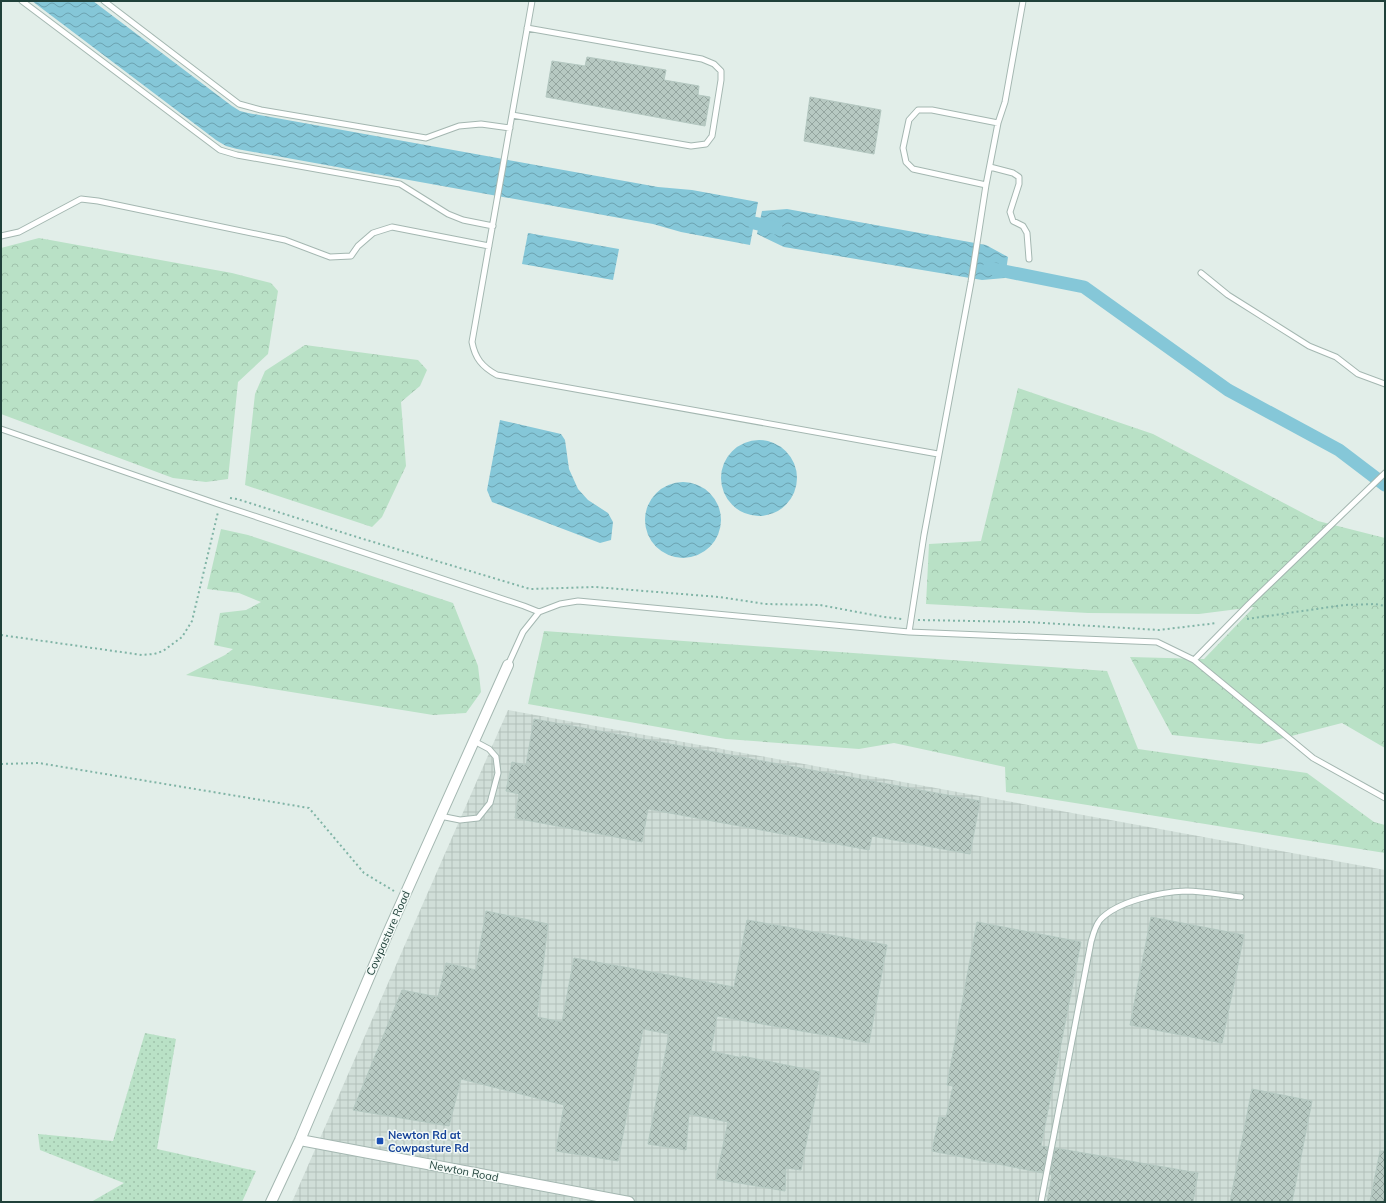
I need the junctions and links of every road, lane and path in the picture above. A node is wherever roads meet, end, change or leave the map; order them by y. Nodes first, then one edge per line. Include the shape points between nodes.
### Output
1 (22, 1) edge
2 (104, 1) edge
3 (532, 1) edge
4 (1023, 1) edge
5 (527, 28) junction
6 (512, 115) junction
7 (998, 123) junction
8 (510, 128) junction
9 (990, 167) junction
10 (986, 184) junction
11 (493, 226) junction
12 (1, 236) edge
13 (489, 246) junction
14 (1029, 259) dead end
15 (1201, 273) dead end
16 (1385, 384) edge
17 (1, 429) edge
18 (938, 454) junction
19 (1385, 473) edge
20 (221, 504) junction
21 (1385, 606) edge
22 (538, 612) junction
23 (910, 620) junction
24 (1234, 621) junction
25 (909, 632) junction
26 (1, 635) edge
27 (1194, 660) junction
28 (508, 665) joint
29 (474, 741) junction
30 (1, 764) edge
31 (1385, 798) edge
32 (440, 816) junction
33 (404, 896) junction
34 (1241, 897) dead end
35 (300, 1140) junction
36 (271, 1202) edge
37 (629, 1202) edge
38 (1041, 1202) edge

1 - 11 lane via 220,150 400,184 448,214
2 - 8 lane via 239,104 426,138 459,126 481,124
3 - 5 lane
4 - 7 lane via 1005,102
5 - 6 lane
5 - 6 lane via 714,64 720,71 721,80 712,136 706,144 691,146
6 - 8 lane
7 - 9 lane
7 - 10 lane via 932,110 918,110 909,120 905,137 903,148 906,162 914,169
8 - 11 lane
9 - 10 lane
9 - 14 lane via 1013,173 1018,177 1019,184 1010,212 1013,221 1023,226 1027,233
10 - 18 lane via 971,282
11 - 13 lane
12 - 13 lane via 19,232 80,199 285,240 330,257 351,256 373,233 392,227
13 - 18 lane via 472,342 474,353 486,369 497,375
15 - 16 lane via 1228,295 1309,346 1336,357 1358,374
17 - 20 lane
18 - 23 lane
19 - 24 lane
20 - 22 lane
20 - 23 path via 226,498 237,499 530,589 595,587 719,597 765,604 820,605
20 - 26 path via 192,620 182,636 163,651 142,655
21 - 24 path via 1344,604
22 - 25 lane via 578,601
22 - 28 lane via 523,632
23 - 24 path via 1027,622 1159,630
23 - 25 lane
24 - 27 lane
25 - 27 lane via 1157,642
27 - 31 lane via 1313,758
28 - 29 street, Cowpasture Road
29 - 32 street, Cowpasture Road
29 - 32 lane via 489,749 496,757 498,773 490,803 478,818 460,820
30 - 33 path via 40,763 309,808 364,873
32 - 33 street, Cowpasture Road
33 - 35 street, Cowpasture Road
34 - 38 lane via 1185,891 1154,895 1124,904 1111,911 1098,923 1091,942
35 - 36 street, Cowpasture Road
35 - 37 street, Newton Road

